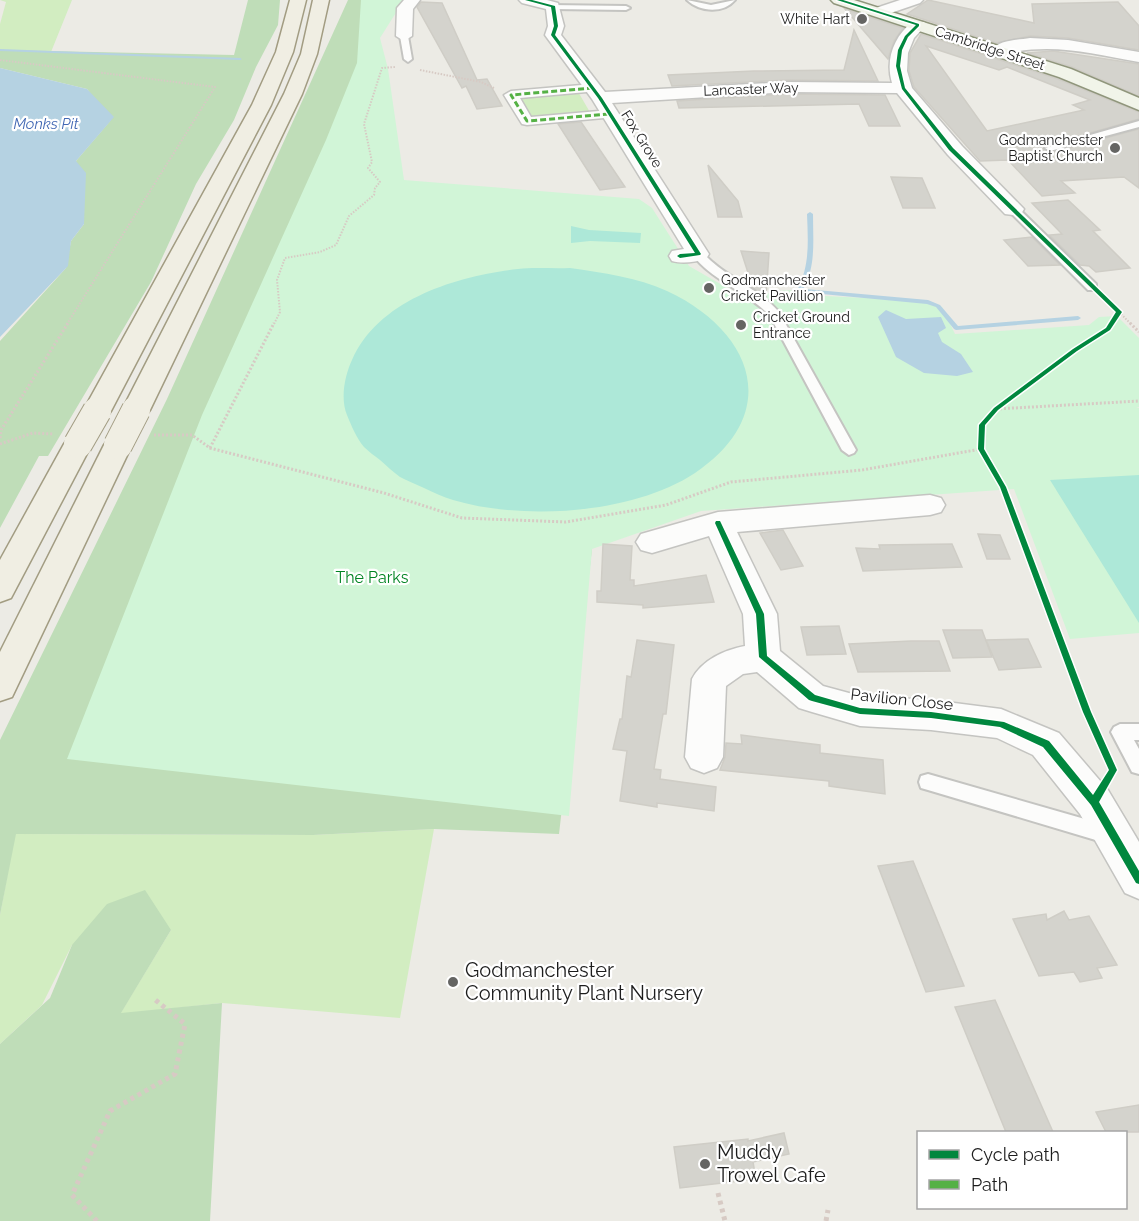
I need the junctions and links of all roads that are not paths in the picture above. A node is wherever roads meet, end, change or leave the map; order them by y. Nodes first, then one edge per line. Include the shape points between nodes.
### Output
1 (298, 0) edge
2 (321, 0) edge
3 (412, 0) edge
4 (527, 0) edge
5 (691, 0) edge
6 (731, 0) edge
7 (838, 0) edge
8 (915, 0) edge
9 (626, 8) dead end
10 (555, 10) edge
11 (879, 12) junction
12 (918, 25) junction
13 (404, 36) joint
14 (999, 50) junction
15 (1139, 57) edge
16 (409, 62) road end
17 (903, 88) junction
18 (601, 100) junction
19 (1139, 105) edge
20 (1139, 124) edge
21 (1050, 148) dead end
22 (1013, 209) joint
23 (689, 255) joint
24 (1092, 287) road end
25 (849, 450) dead end
26 (930, 505) dead end
27 (718, 523) junction
28 (651, 542) dead end
29 (0, 590) edge
30 (763, 657) junction
31 (0, 687) edge
32 (1139, 732) edge
33 (704, 757) dead end
34 (1139, 766) edge
35 (928, 782) dead end
36 (1116, 837) junction
37 (1139, 880) edge

1 - 29 main road, bridge via 284,54 266,93 97,411 69,439
2 - 31 main road via 309,54 293,94 133,430
3 - 13 street via 405,8
4 - 10 street
5 - 6 lane via 712,7 724,6
7 - 11 main road, Cambridge Street
8 - 11 street
9 - 10 lane
10 - 18 street, Fox Grove via 553,36
11 - 12 main road, Cambridge Street
12 - 14 main road, Cambridge Street
12 - 17 street via 900,50 898,66
13 - 16 lane
14 - 15 street via 1016,44 1040,44
14 - 19 main road, Cambridge Street
17 - 18 street, Lancaster Way via 788,87
17 - 22 street via 951,149
18 - 18 street via 527,122 511,95
18 - 23 street, Fox Grove
20 - 21 lane
22 - 24 lane
23 - 25 lane via 764,301
26 - 27 street
27 - 28 street
27 - 30 street via 760,614
30 - 33 street via 734,662 709,679
30 - 36 street, Pavilion Close via 812,698 860,711 1001,724 1046,744 1095,801
32 - 34 lane via 1120,732
35 - 36 lane
36 - 37 street, Pavilion Close

